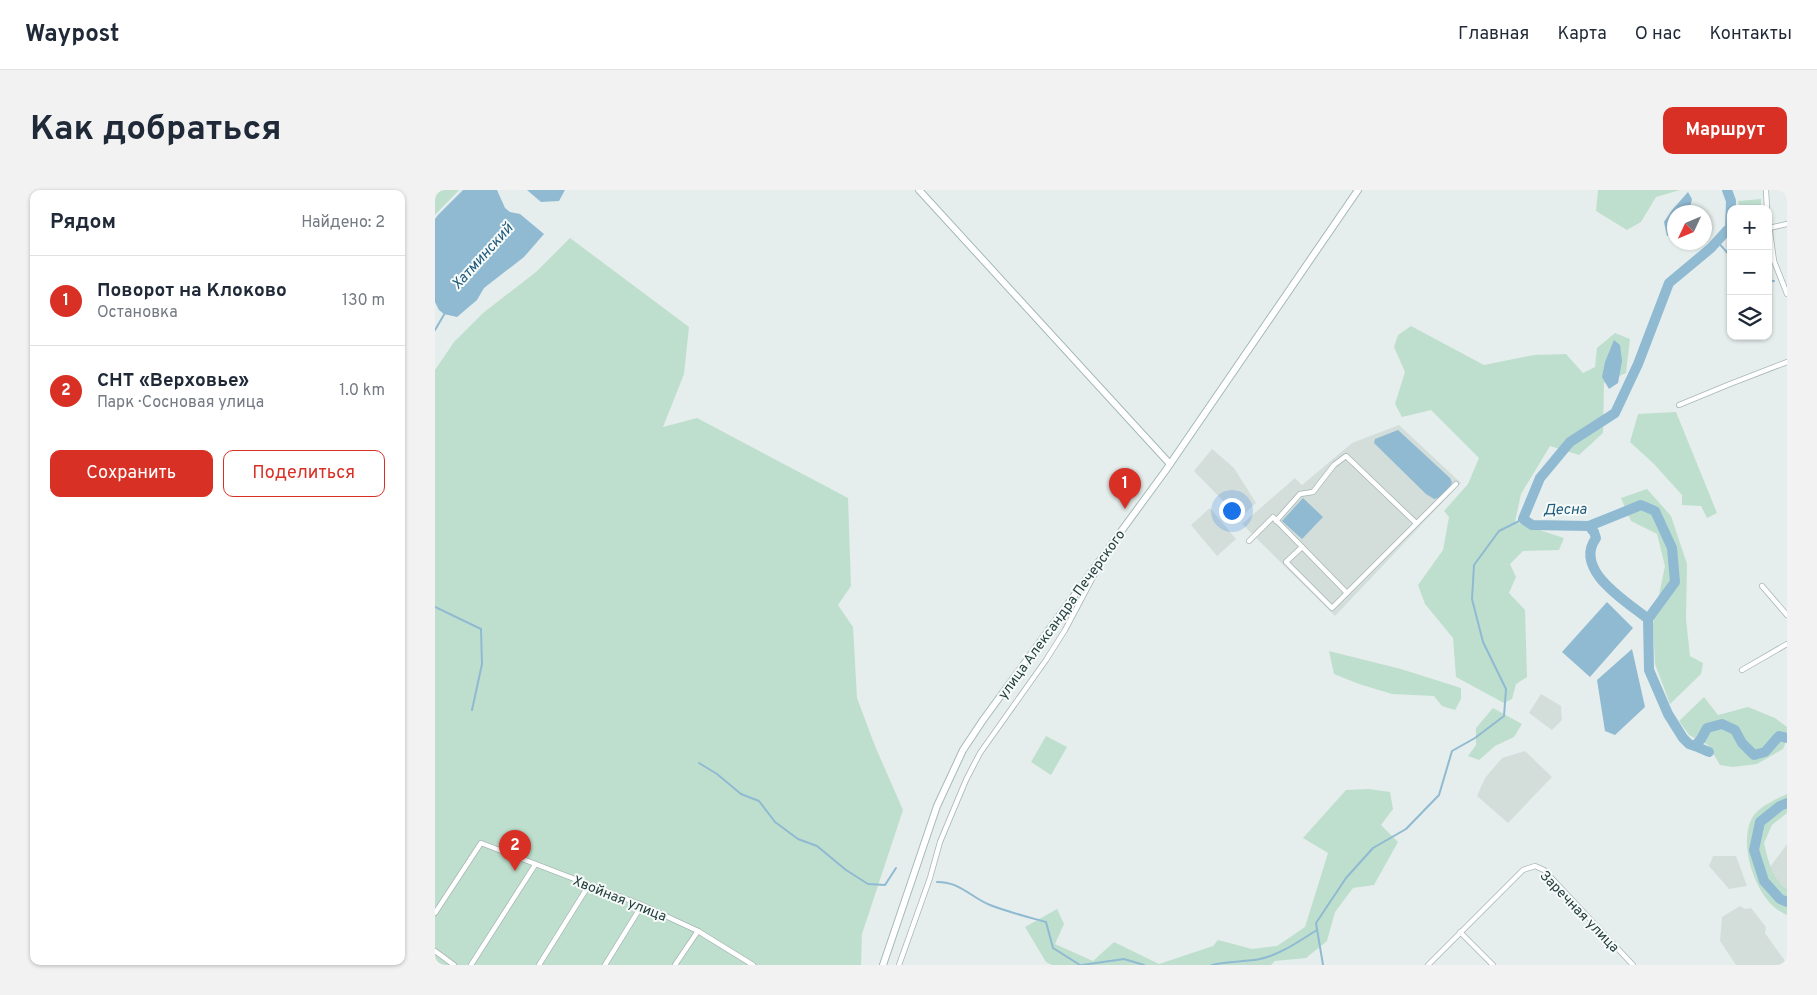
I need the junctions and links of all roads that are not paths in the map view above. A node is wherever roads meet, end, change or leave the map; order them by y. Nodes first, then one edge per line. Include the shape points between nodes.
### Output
1 (919, 190) edge
2 (1358, 190) edge
3 (1766, 190) edge
4 (1767, 205) edge
5 (1787, 224) edge
6 (1772, 227) edge
7 (1772, 248) edge
8 (1787, 294) edge
9 (1787, 362) edge
10 (1679, 405) dead end
11 (1171, 464) junction
12 (1455, 484) dead end
13 (1276, 520) junction
14 (1416, 524) junction
15 (1249, 540) dead end
16 (1301, 547) junction
17 (1106, 553) junction
18 (1762, 586) dead end
19 (1347, 593) junction
20 (1787, 614) edge
21 (1787, 644) edge
22 (1742, 670) dead end
23 (535, 865) junction
24 (589, 885) junction
25 (642, 905) junction
26 (435, 913) edge
27 (698, 931) junction
28 (1460, 932) junction
29 (435, 951) edge
30 (454, 965) edge
31 (471, 965) edge
32 (539, 965) edge
33 (605, 965) edge
34 (675, 965) edge
35 (753, 965) edge
36 (883, 965) edge
37 (899, 965) edge
38 (1428, 965) edge
39 (1493, 965) edge
40 (1633, 965) edge

1 - 11 main road
2 - 11 main road, улица Александра Печерского
3 - 4 street
5 - 6 street
7 - 8 street
9 - 10 street
11 - 17 main road, улица Александра Печерского
12 - 14 street
13 - 14 street via 1300,494 1313,492 1334,465 1346,456
13 - 15 street via 1273,517
13 - 16 street
14 - 19 street
16 - 19 street
16 - 19 street via 1286,562 1331,608
17 - 36 main road, улица Александра Печерского via 963,750 937,806
17 - 37 street via 1065,630 980,753 966,780 940,842
18 - 20 street
21 - 22 street
23 - 24 street, Хвойная улица
23 - 26 street, Хвойная улица via 481,843
23 - 31 street
24 - 25 street, Хвойная улица
24 - 32 street
25 - 27 street, Хвойная улица
25 - 33 street
27 - 34 street
27 - 35 street, Хвойная улица
28 - 38 street, Заречная улица
28 - 39 street
28 - 40 street, Заречная улица via 1523,870 1535,866 1544,870
29 - 30 street

